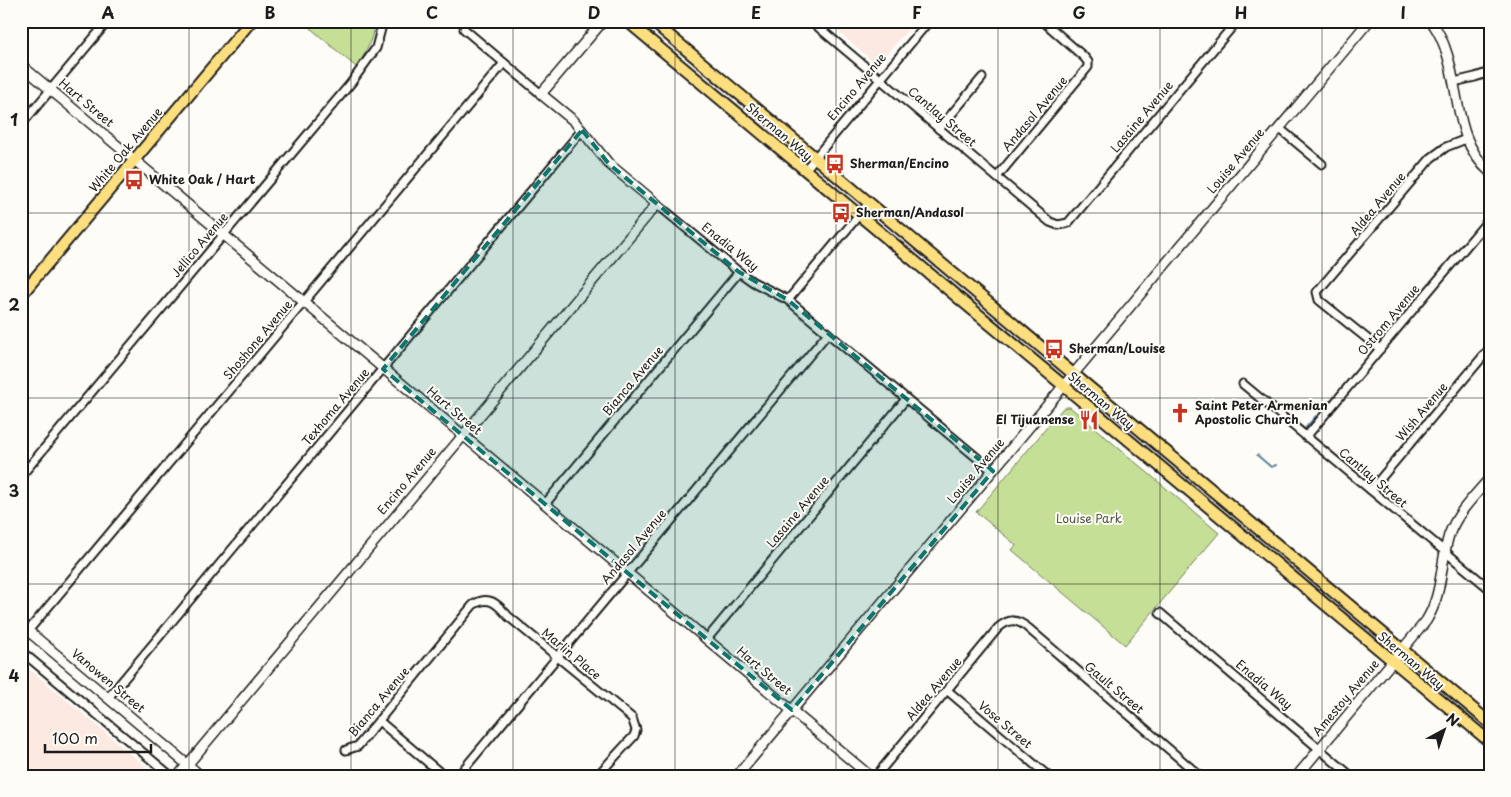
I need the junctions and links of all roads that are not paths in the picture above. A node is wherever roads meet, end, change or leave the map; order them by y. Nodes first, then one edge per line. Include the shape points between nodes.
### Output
1 (108, 21) edge
2 (250, 21) edge
3 (383, 21) edge
4 (602, 21) edge
5 (627, 21) edge
6 (652, 21) edge
7 (810, 21) edge
8 (929, 21) edge
9 (1043, 21) edge
10 (1237, 21) edge
11 (1370, 21) edge
12 (1431, 21) edge
13 (464, 29) dead end
14 (504, 63) junction
15 (21, 65) edge
16 (1490, 72) edge
17 (982, 78) dead end
18 (880, 79) junction
19 (1454, 82) junction
20 (51, 90) junction
21 (541, 94) junction
22 (21, 125) edge
23 (1280, 128) junction
24 (939, 129) junction
25 (582, 130) junction
26 (1466, 139) junction
27 (815, 158) junction
28 (134, 160) junction
29 (1322, 164) dead end
30 (805, 170) junction
31 (1490, 172) edge
32 (997, 177) junction
33 (869, 203) junction
34 (657, 204) junction
35 (859, 215) junction
36 (1490, 218) edge
37 (1062, 225) joint
38 (223, 236) junction
39 (739, 272) junction
40 (21, 295) edge
41 (788, 300) junction
42 (304, 302) junction
43 (828, 334) junction
44 (1490, 348) edge
45 (1380, 349) junction
46 (383, 369) junction
47 (1074, 374) junction
48 (1243, 384) dead end
49 (1064, 386) junction
50 (906, 399) junction
51 (463, 434) junction
52 (1306, 436) junction
53 (993, 471) junction
54 (21, 476) edge
55 (1490, 478) edge
56 (1371, 490) junction
57 (545, 504) junction
58 (1445, 554) junction
59 (628, 573) junction
60 (1490, 589) edge
61 (486, 600) joint
62 (1160, 613) dead end
63 (1012, 620) joint
64 (25, 628) edge
65 (706, 639) junction
66 (1402, 650) junction
67 (21, 651) edge
68 (558, 657) junction
69 (1392, 661) junction
70 (948, 691) junction
71 (108, 698) junction
72 (792, 710) junction
73 (379, 721) junction
74 (1490, 723) edge
75 (1490, 742) edge
76 (1319, 749) junction
77 (346, 750) dead end
78 (187, 764) junction
79 (171, 776) edge
80 (178, 776) edge
81 (201, 776) edge
82 (444, 776) edge
83 (458, 776) edge
84 (597, 776) edge
85 (736, 776) edge
86 (870, 776) edge
87 (876, 776) edge
88 (1048, 776) edge
89 (1200, 776) edge
90 (1297, 776) edge
91 (1351, 776) edge

1 - 20 street
2 - 28 main road, White Oak Avenue
3 - 38 street, Jellico Avenue via 376,48 364,66
4 - 21 street
5 - 30 main road, Sherman Way
6 - 27 main road, Sherman Way
7 - 18 street, Cantlay Street
8 - 18 street, Encino Avenue
9 - 32 street, Andasol Avenue via 1089,65
10 - 37 street, Lasaine Avenue via 1068,223
11 - 23 street, Louise Avenue
12 - 19 street via 1443,41
13 - 14 street, Enadia Way
14 - 21 street, Enadia Way
14 - 42 street, Shoshone Avenue
15 - 20 street, Hart Street
16 - 19 street
17 - 24 street
18 - 24 street, Cantlay Street
18 - 27 street, Encino Avenue
19 - 26 street
20 - 22 street
20 - 28 street, Hart Street
21 - 25 street, Enadia Way
23 - 29 street
23 - 47 street, Louise Avenue
24 - 32 street, Cantlay Street
25 - 34 street, Enadia Way via 609,164
25 - 46 street, Texhoma Avenue
26 - 31 street via 1477,159
26 - 45 street, Aldea Avenue via 1446,147 1431,158 1318,289 1316,295 1319,300
27 - 30 street, Encino Avenue
27 - 33 main road, Sherman Way
28 - 38 street, Hart Street
28 - 40 main road, White Oak Avenue
30 - 35 main road, Sherman Way
32 - 37 street, Cantlay Street via 1050,222
33 - 35 street
33 - 47 main road, Sherman Way
34 - 39 street, Enadia Way
34 - 51 street, Encino Avenue
35 - 41 street
35 - 49 main road, Sherman Way
36 - 45 street, Ostrom Avenue
38 - 42 street, Hart Street
38 - 54 street, Jellico Avenue
39 - 41 street, Enadia Way
39 - 57 street, Bianca Avenue
41 - 43 street, Enadia Way
42 - 46 street, Hart Street
42 - 64 street, Shoshone Avenue
43 - 50 street, Enadia Way
43 - 59 street, Andasol Avenue
44 - 56 street, Wish Avenue
45 - 52 street, Ostrom Avenue
46 - 51 street, Hart Street
46 - 71 street, Texhoma Avenue
47 - 49 street, Louise Avenue
47 - 66 main road, Sherman Way
48 - 52 street, Cantlay Street
49 - 53 street, Louise Avenue
49 - 69 main road, Sherman Way
50 - 53 street, Enadia Way
50 - 65 street, Lasaine Avenue
51 - 57 street, Hart Street
51 - 78 street, Encino Avenue
52 - 56 street, Cantlay Street
53 - 72 street, Louise Avenue
55 - 58 street, Amestoy Avenue via 1457,518
56 - 58 street, Cantlay Street
57 - 59 street, Hart Street
58 - 60 street, Cantlay Street
58 - 66 street, Amestoy Avenue via 1440,588 1431,613
59 - 65 street, Hart Street
59 - 68 street, Andasol Avenue
61 - 68 street, Marlin Place via 492,601
61 - 73 street, Bianca Avenue via 473,605
62 - 76 street, Enadia Way
63 - 70 street, Aldea Avenue via 998,628
63 - 89 street, Gault Street via 1022,623
64 - 71 street, Vanowen Street
65 - 72 street, Hart Street
66 - 69 street, Amestoy Avenue
66 - 74 main road, Sherman Way
67 - 79 street
68 - 83 street, Andasol Avenue
68 - 84 street, Marlin Place via 628,713 635,724 636,730 630,742
69 - 75 main road, Sherman Way
69 - 76 street, Amestoy Avenue
70 - 87 street, Aldea Avenue
70 - 88 street, Vose Street
71 - 78 street, Vanowen Street
72 - 85 street, Louise Avenue
72 - 86 street, Hart Street
73 - 77 street, Bianca Avenue via 358,746
73 - 82 street
76 - 90 street, Amestoy Avenue
76 - 91 street, Enadia Way
78 - 80 street, Encino Avenue
78 - 81 street, Vanowen Street

